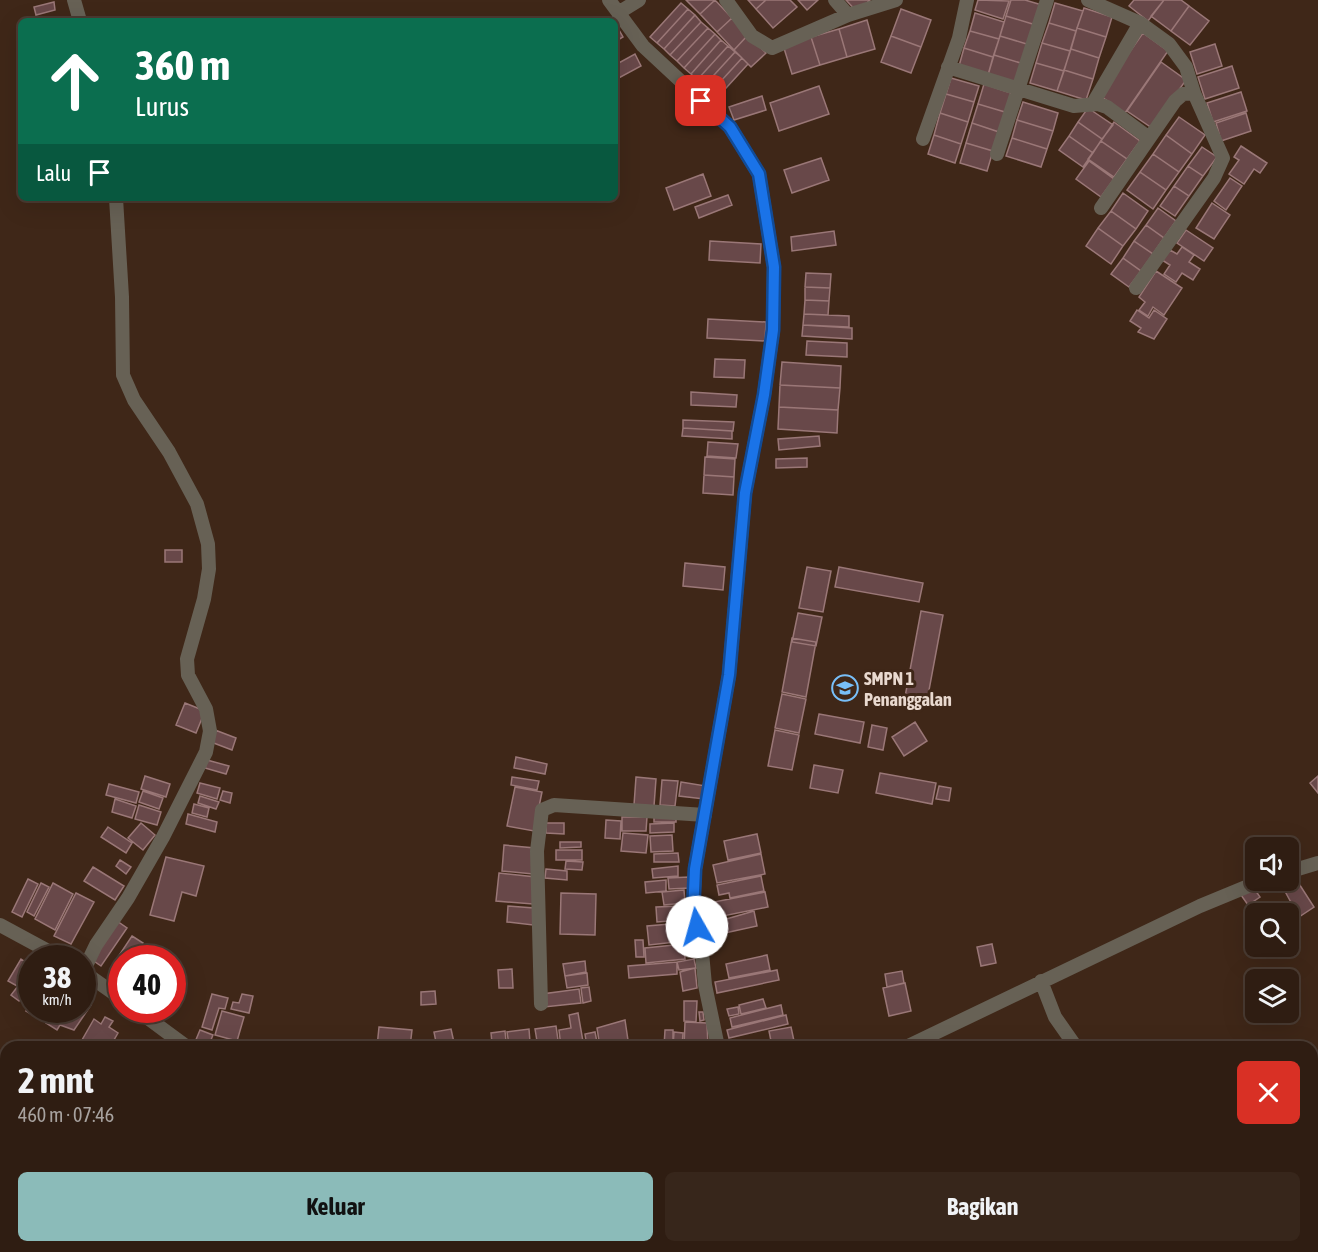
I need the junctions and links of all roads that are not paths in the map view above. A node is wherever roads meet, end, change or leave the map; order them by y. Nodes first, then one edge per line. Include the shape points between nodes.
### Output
1 (74, 0) edge
2 (609, 0) edge
3 (639, 0) edge
4 (726, 0) edge
5 (836, 0) edge
6 (896, 0) edge
7 (967, 0) edge
8 (1047, 0) edge
9 (1088, 0) edge
10 (618, 13) junction
11 (848, 15) junction
12 (79, 18) edge
13 (1140, 22) junction
14 (948, 67) junction
15 (1018, 89) junction
16 (1194, 93) junction
17 (1092, 105) junction
18 (1149, 138) junction
19 (922, 139) dead end
20 (997, 154) dead end
21 (116, 201) edge
22 (1101, 208) dead end
23 (1136, 288) dead end
24 (705, 816) junction
25 (1318, 863) edge
26 (1299, 869) edge
27 (1245, 887) edge
28 (0, 925) edge
29 (37, 945) edge
30 (96, 945) edge
31 (1041, 981) junction
32 (541, 1004) dead end
33 (156, 1023) edge
34 (180, 1041) edge
35 (717, 1041) edge
36 (919, 1041) edge
37 (1072, 1041) edge

1 - 12 street
2 - 10 street
3 - 10 street
4 - 11 street via 752,36 772,48
5 - 11 street
6 - 11 street
7 - 14 street
8 - 15 street
9 - 13 street
10 - 24 street via 643,46 730,127 759,174 774,267 773,330 745,493 729,675
13 - 16 street via 1169,44 1186,67
13 - 17 street
14 - 15 street
14 - 19 street
15 - 17 street via 1074,106
15 - 20 street
16 - 18 street via 1183,94 1175,101
16 - 23 street via 1223,158 1214,178
17 - 18 street via 1107,107
18 - 22 street
21 - 30 street via 123,375 197,504 208,544 204,599 187,659 188,675 206,709 210,731 206,752 163,837
24 - 32 street via 554,805 542,810 537,850
24 - 35 street via 695,869 693,913
25 - 26 street
27 - 31 street
28 - 29 street
31 - 36 street
31 - 37 street via 1055,1017
33 - 34 street

